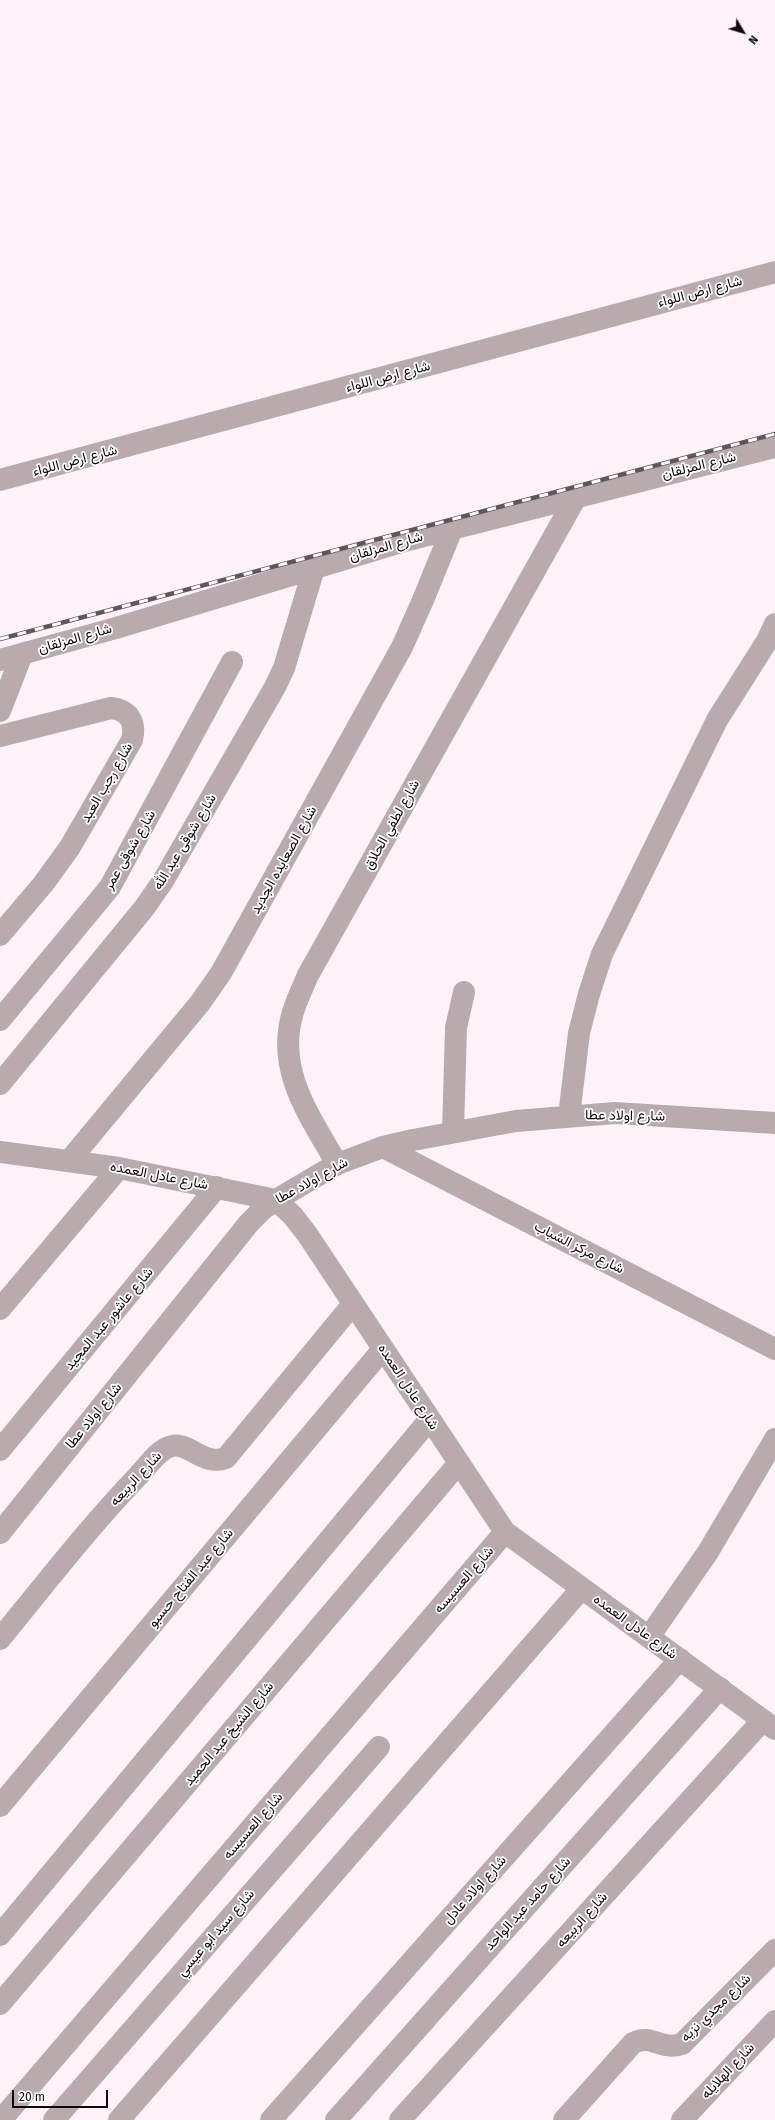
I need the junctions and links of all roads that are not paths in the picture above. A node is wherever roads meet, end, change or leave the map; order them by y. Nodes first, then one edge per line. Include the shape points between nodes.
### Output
1 (775, 272) edge
2 (775, 447) edge
3 (0, 480) edge
4 (576, 497) junction
5 (452, 529) junction
6 (314, 568) junction
7 (775, 624) edge
8 (22, 654) junction
9 (0, 660) edge
10 (232, 662) dead end
11 (0, 711) edge
12 (0, 736) edge
13 (0, 935) edge
14 (464, 992) dead end
15 (0, 1020) edge
16 (0, 1084) edge
17 (569, 1116) junction
18 (775, 1123) edge
19 (453, 1132) junction
20 (384, 1147) junction
21 (0, 1152) edge
22 (69, 1161) junction
23 (337, 1164) junction
24 (118, 1168) junction
25 (217, 1187) junction
26 (276, 1200) junction
27 (353, 1304) junction
28 (0, 1309) edge
29 (383, 1349) junction
30 (775, 1350) edge
31 (430, 1420) junction
32 (775, 1439) edge
33 (0, 1450) edge
34 (458, 1464) junction
35 (505, 1532) junction
36 (0, 1533) edge
37 (582, 1588) junction
38 (649, 1637) junction
39 (0, 1639) edge
40 (680, 1659) junction
41 (720, 1688) junction
42 (769, 1724) edge
43 (379, 1747) dead end
44 (0, 1806) edge
45 (0, 1936) edge
46 (775, 1950) edge
47 (0, 2004) edge
48 (775, 2021) edge
49 (1, 2120) edge
50 (54, 2120) edge
51 (119, 2120) edge
52 (271, 2120) edge
53 (336, 2120) edge
54 (400, 2120) edge
55 (564, 2120) edge
56 (682, 2120) edge

1 - 3 street, شارع ارض اللواء
2 - 4 street, شارع المزلقان
4 - 5 street, شارع المزلقان
4 - 23 street, شارع لطفي الحلاق via 308,975 293,1012 288,1053 296,1091
5 - 6 street, شارع المزلقان
5 - 22 street, شارع الصعايده الجديد via 402,647 221,973 200,1003
6 - 8 street, شارع المزلقان
6 - 16 street, شارع شوقى عبد الله via 284,668 275,687 163,881 145,907
7 - 17 street via 717,720 602,954 579,1033
8 - 9 street, شارع المزلقان
8 - 11 street
10 - 15 street, شارع شوقى عمر via 110,887
12 - 13 street, شارع رجب العبد via 111,708 127,714 134,729 132,740 70,847 48,878
14 - 19 street via 456,1028
17 - 18 street, شارع اولاد عطا via 615,1113
17 - 19 street, شارع اولاد عطا via 516,1121
19 - 20 street, شارع اولاد عطا
20 - 23 street, شارع اولاد عطا
20 - 30 street, شارع مركز الشباب
21 - 22 street, شارع عادل العمده
22 - 24 street, شارع عادل العمده
23 - 26 street, شارع اولاد عطا
24 - 25 street, شارع عادل العمده
24 - 28 street
25 - 26 street, شارع عادل العمده
25 - 33 street, شارع عاشور عبد المجيد
26 - 27 street, شارع عادل العمده via 302,1228
26 - 36 street, شارع اولاد عطا via 249,1223
27 - 29 street, شارع عادل العمده
27 - 39 street, شارع الربيعه via 226,1458 207,1459 181,1446 173,1445 161,1452 116,1499
29 - 31 street, شارع عادل العمده
29 - 44 street, شارع عبد الفتاح حسبو
31 - 34 street, شارع عادل العمده
31 - 45 street
32 - 38 street via 708,1552
34 - 35 street, شارع عادل العمده
34 - 47 street, شارع الشيخ عبد الحميد
35 - 37 street, شارع عادل العمده
35 - 49 street, شارع العسيسه
37 - 38 street, شارع عادل العمده
37 - 51 street
38 - 40 street, شارع عادل العمده
40 - 41 street, شارع عادل العمده
40 - 52 street, شارع اولاد عادل
41 - 42 street, شارع عادل العمده
41 - 53 street, شارع حامد عبد الواحد
42 - 54 street, شارع الربيعه
43 - 50 street, شارع سيد ابو عيسي
46 - 55 street, شارع مجدي نزيه via 682,2044 671,2047 645,2040 633,2043
48 - 56 street, شارع الهلايله

